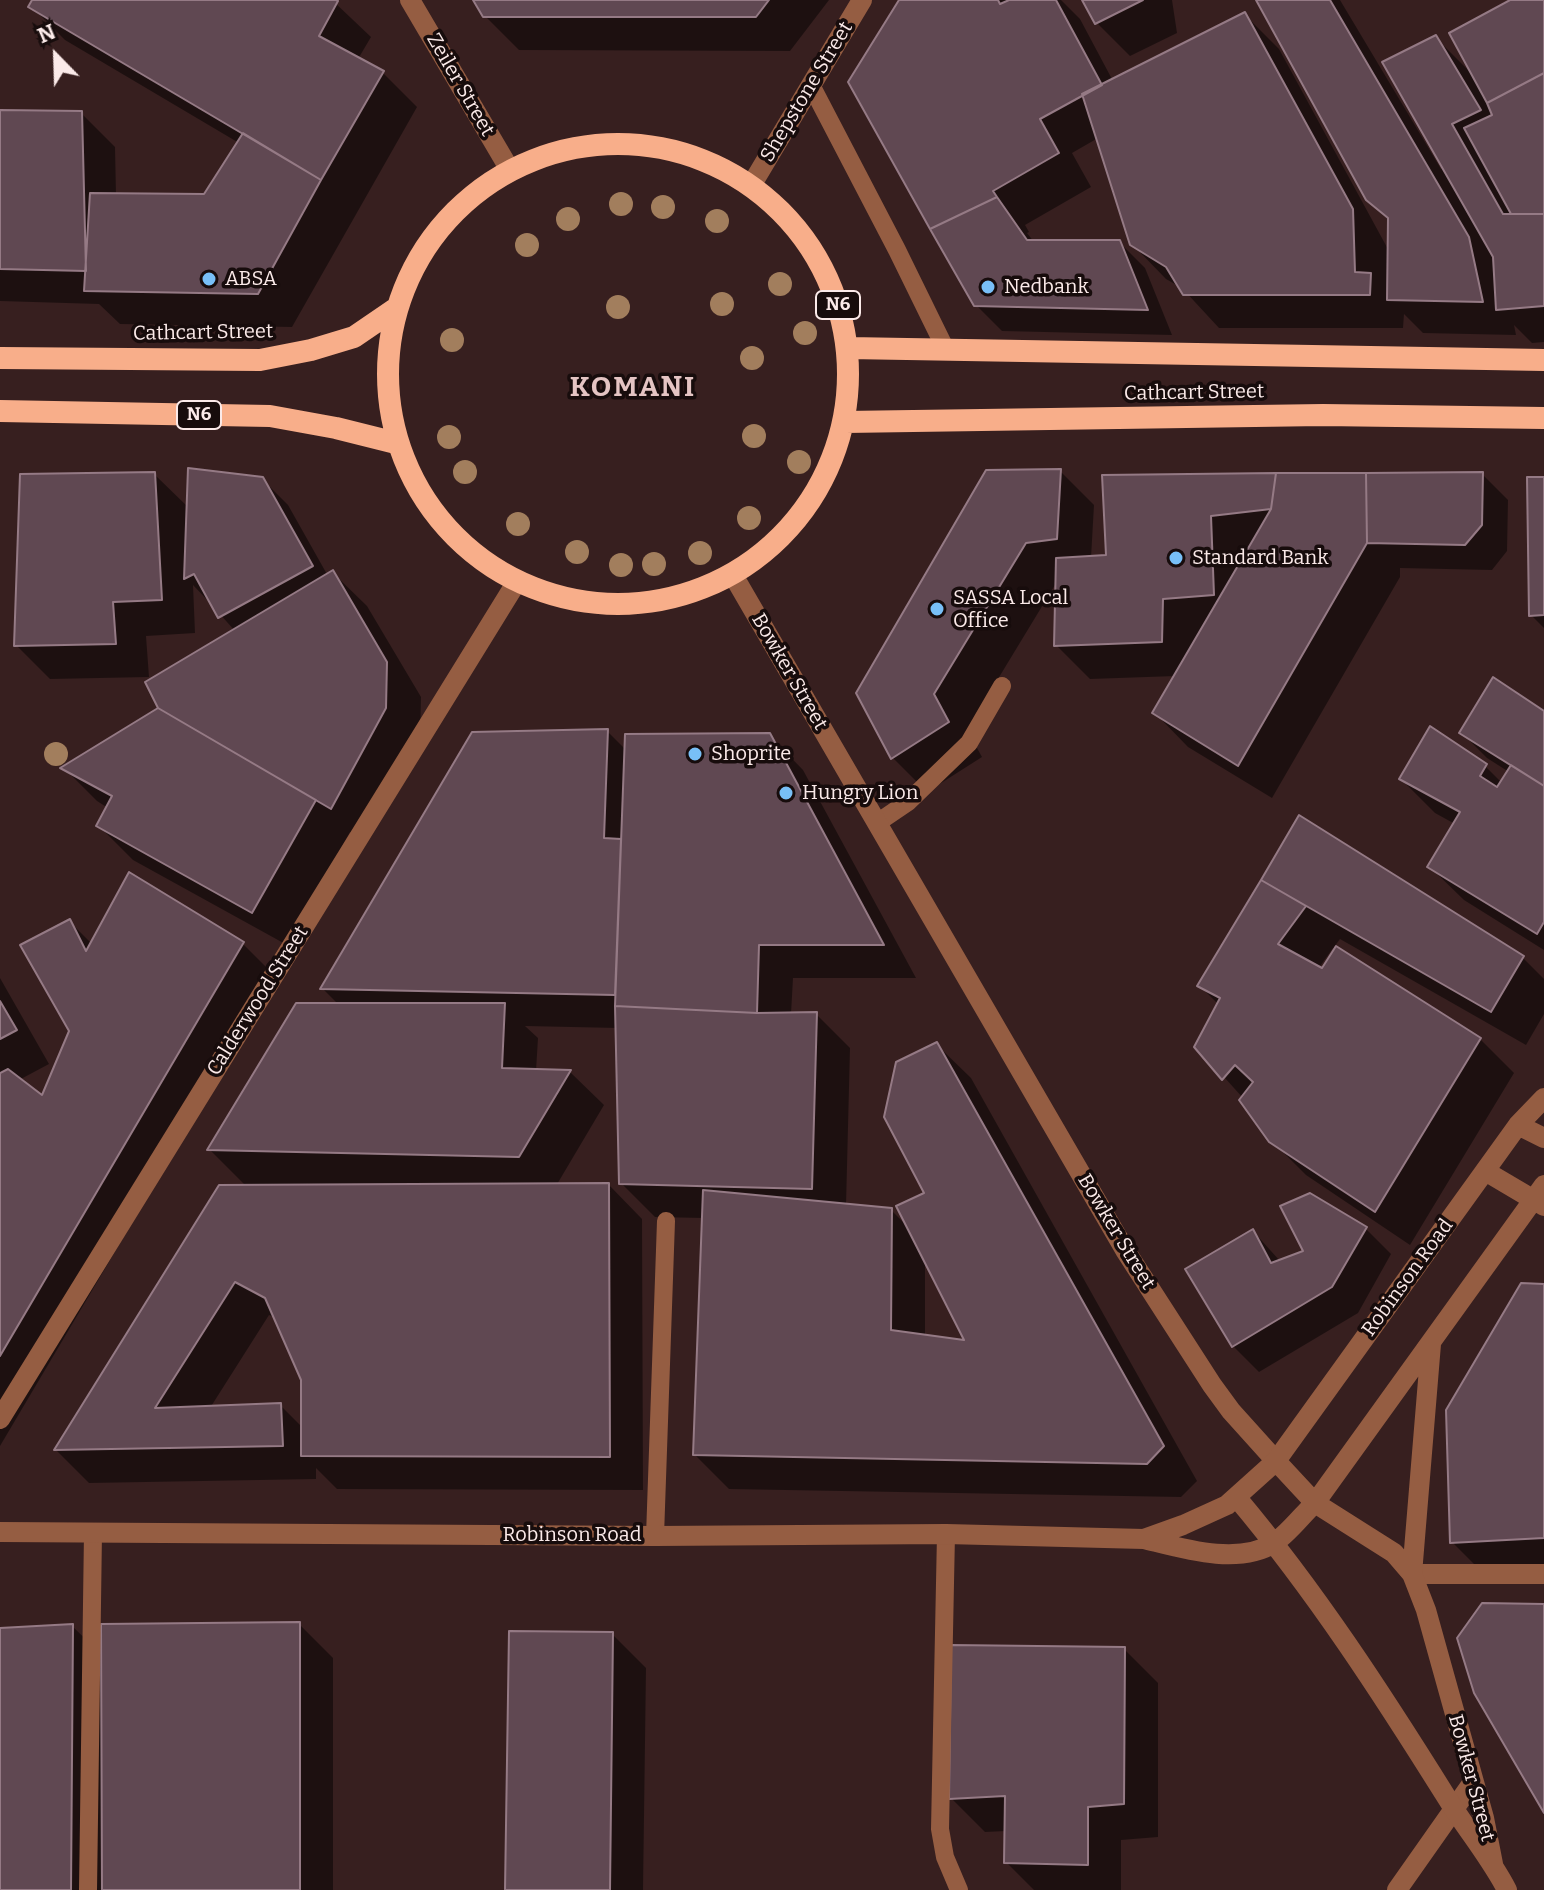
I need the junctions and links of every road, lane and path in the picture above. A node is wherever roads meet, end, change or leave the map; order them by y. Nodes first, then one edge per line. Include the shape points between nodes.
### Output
1 (410, 0) edge
2 (862, 0) edge
3 (811, 85) junction
4 (510, 170) junction
5 (752, 184) junction
6 (395, 309) junction
7 (849, 348) junction
8 (946, 350) junction
9 (0, 358) edge
10 (1544, 360) edge
11 (0, 411) edge
12 (1544, 418) edge
13 (845, 422) junction
14 (396, 443) junction
15 (733, 575) junction
16 (516, 583) junction
17 (1002, 686) dead end
18 (877, 823) junction
19 (1544, 1098) edge
20 (1518, 1125) junction
21 (1544, 1138) edge
22 (1485, 1171) junction
23 (1541, 1197) edge
24 (666, 1221) dead end
25 (1431, 1344) junction
26 (0, 1419) edge
27 (1276, 1461) junction
28 (1237, 1498) junction
29 (1315, 1503) junction
30 (0, 1532) edge
31 (93, 1532) junction
32 (946, 1534) junction
33 (655, 1536) junction
34 (1144, 1539) junction
35 (1274, 1542) junction
36 (1412, 1574) junction
37 (1544, 1574) edge
38 (1473, 1782) junction
39 (1454, 1810) junction
40 (1493, 1864) junction
41 (88, 1890) edge
42 (959, 1890) edge
43 (1397, 1890) edge
44 (1507, 1890) edge

1 - 4 street, Zeiler Street
2 - 3 street, Shepstone Street
3 - 5 street, Shepstone Street
3 - 8 lane
4 - 5 highway, N6 via 570,148 633,143 695,156
4 - 6 highway, N6 via 450,217 421,253
5 - 7 highway, N6 via 799,229 813,251 833,285
6 - 9 highway, Cathcart Street via 354,337 260,360
6 - 14 highway, N6 via 386,377
7 - 8 highway, Cathcart Street / N6
7 - 13 highway, N6
8 - 10 highway, Cathcart Street / N6
11 - 14 highway, N6 via 270,416
12 - 13 highway, Cathcart Street via 1323,415
13 - 15 highway, N6 via 806,510
14 - 16 highway, N6 via 423,500 464,548
15 - 16 highway, N6 via 663,601 588,604
15 - 18 street, Bowker Street
16 - 26 street, Calderwood Street
17 - 18 lane via 969,743 908,802
18 - 27 street, Bowker Street via 1125,1250 1212,1385
19 - 20 street, Robinson Road
20 - 21 street
20 - 22 street, Robinson Road
22 - 23 street
22 - 27 street, Robinson Road
23 - 25 street
24 - 33 lane
25 - 29 street
25 - 36 street
27 - 28 street, Robinson Road
27 - 29 street, Bowker Street
28 - 34 street, Robinson Road
28 - 35 street, Bowker Street
29 - 35 street
29 - 36 street, Bowker Street via 1394,1553
30 - 31 street, Robinson Road
31 - 33 street, Robinson Road
31 - 41 lane
32 - 33 street, Robinson Road
32 - 34 street, Robinson Road
32 - 42 lane via 940,1829
34 - 35 street via 1235,1553
35 - 39 street, Bowker Street via 1365,1669
36 - 37 street
36 - 38 street, Bowker Street
38 - 39 street
38 - 40 street, Bowker Street
39 - 40 street, Bowker Street
39 - 43 street
40 - 44 street, Bowker Street

